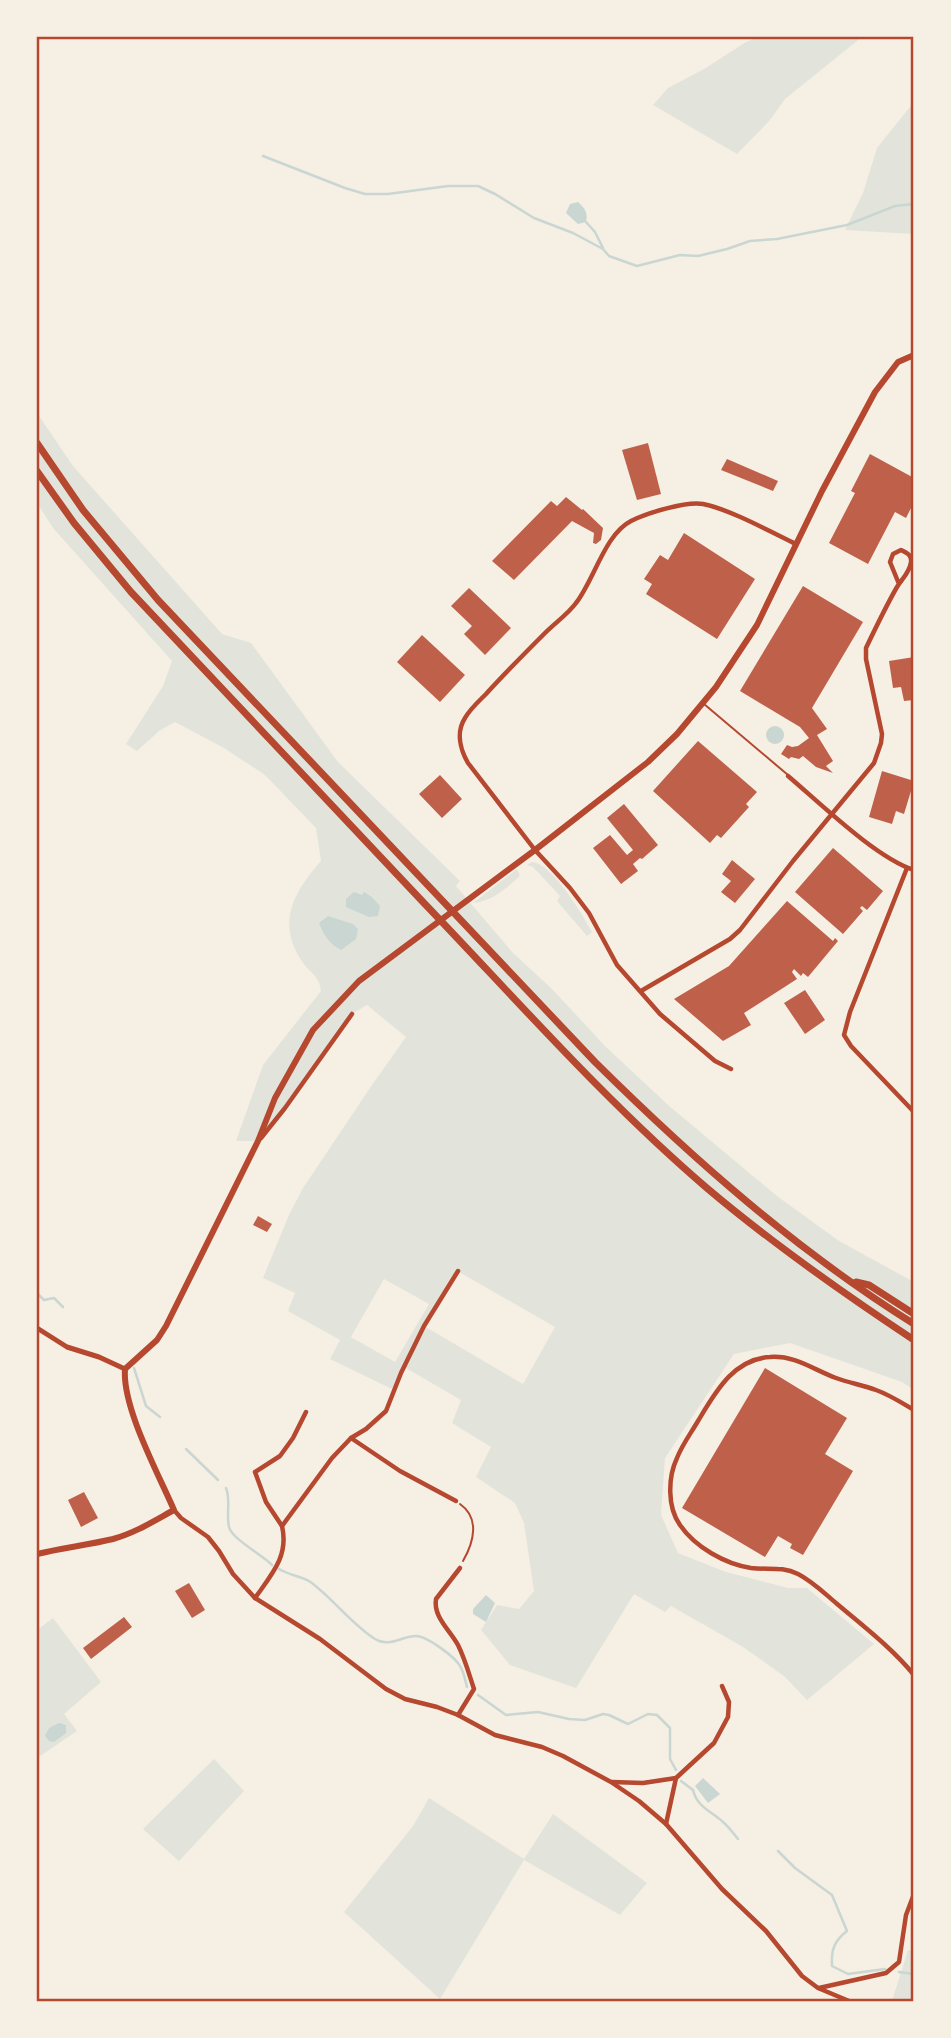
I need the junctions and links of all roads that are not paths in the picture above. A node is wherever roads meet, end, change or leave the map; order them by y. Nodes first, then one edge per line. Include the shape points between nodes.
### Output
1 (914, 355) edge
2 (37, 443) edge
3 (37, 471) edge
4 (796, 544) junction
5 (899, 584) junction
6 (704, 704) junction
7 (788, 776) joint
8 (832, 814) junction
9 (535, 850) junction
10 (907, 868) junction
11 (914, 870) edge
12 (641, 991) junction
13 (352, 1014) dead end
14 (731, 1069) dead end
15 (914, 1112) edge
16 (258, 1141) junction
17 (458, 1271) dead end
18 (849, 1280) junction
19 (914, 1314) edge
20 (914, 1324) edge
21 (37, 1328) edge
22 (914, 1342) edge
23 (125, 1369) junction
24 (914, 1410) edge
25 (306, 1412) dead end
26 (351, 1438) junction
27 (456, 1502) road end
28 (174, 1510) junction
29 (282, 1526) junction
30 (37, 1554) edge
31 (460, 1568) road end
32 (255, 1598) junction
33 (914, 1675) edge
34 (722, 1686) dead end
35 (458, 1715) junction
36 (676, 1778) junction
37 (611, 1782) junction
38 (666, 1824) junction
39 (914, 1894) edge
40 (818, 1988) junction
41 (849, 2001) edge

1 - 4 main road via 898,362 875,392
2 - 18 highway via 117,552 586,1052 655,1122 729,1187
3 - 22 highway via 105,561 213,680 643,1130 790,1255
4 - 6 main road via 757,625
4 - 9 street via 702,504 639,518 617,531 574,606 500,678 460,729 465,757
5 - 5 street via 911,562 901,550 890,562
5 - 8 street via 866,648 881,743 874,763
6 - 7 lane
6 - 9 main road via 648,762
7 - 8 street
8 - 10 street
8 - 12 street via 740,930
9 - 12 street via 589,912 617,965
9 - 16 main road via 359,981 313,1030 275,1098
10 - 11 street
10 - 15 street via 844,1035
12 - 14 street via 660,1014
13 - 16 street
16 - 23 main road via 166,1326
17 - 26 street via 424,1326 386,1411
18 - 19 highway via 869,1285
18 - 20 highway
21 - 23 street via 67,1347
23 - 28 main road via 134,1416
24 - 33 street via 884,1393 795,1360 754,1360 732,1373 712,1398 677,1458 671,1486 673,1513 704,1548 739,1565 787,1569 808,1580 893,1651
25 - 29 street via 280,1456 255,1472
26 - 27 street
26 - 29 street
28 - 30 main road via 114,1539
28 - 32 street via 208,1537
29 - 32 street via 282,1555
31 - 35 street via 435,1606 457,1644 474,1689
32 - 35 street via 386,1689
34 - 36 street via 729,1702 727,1717 714,1743
35 - 37 street via 495,1735 563,1756
36 - 37 street
36 - 38 street
37 - 38 street
38 - 40 street via 802,1976
39 - 40 street via 899,1962 886,1973
40 - 41 street

